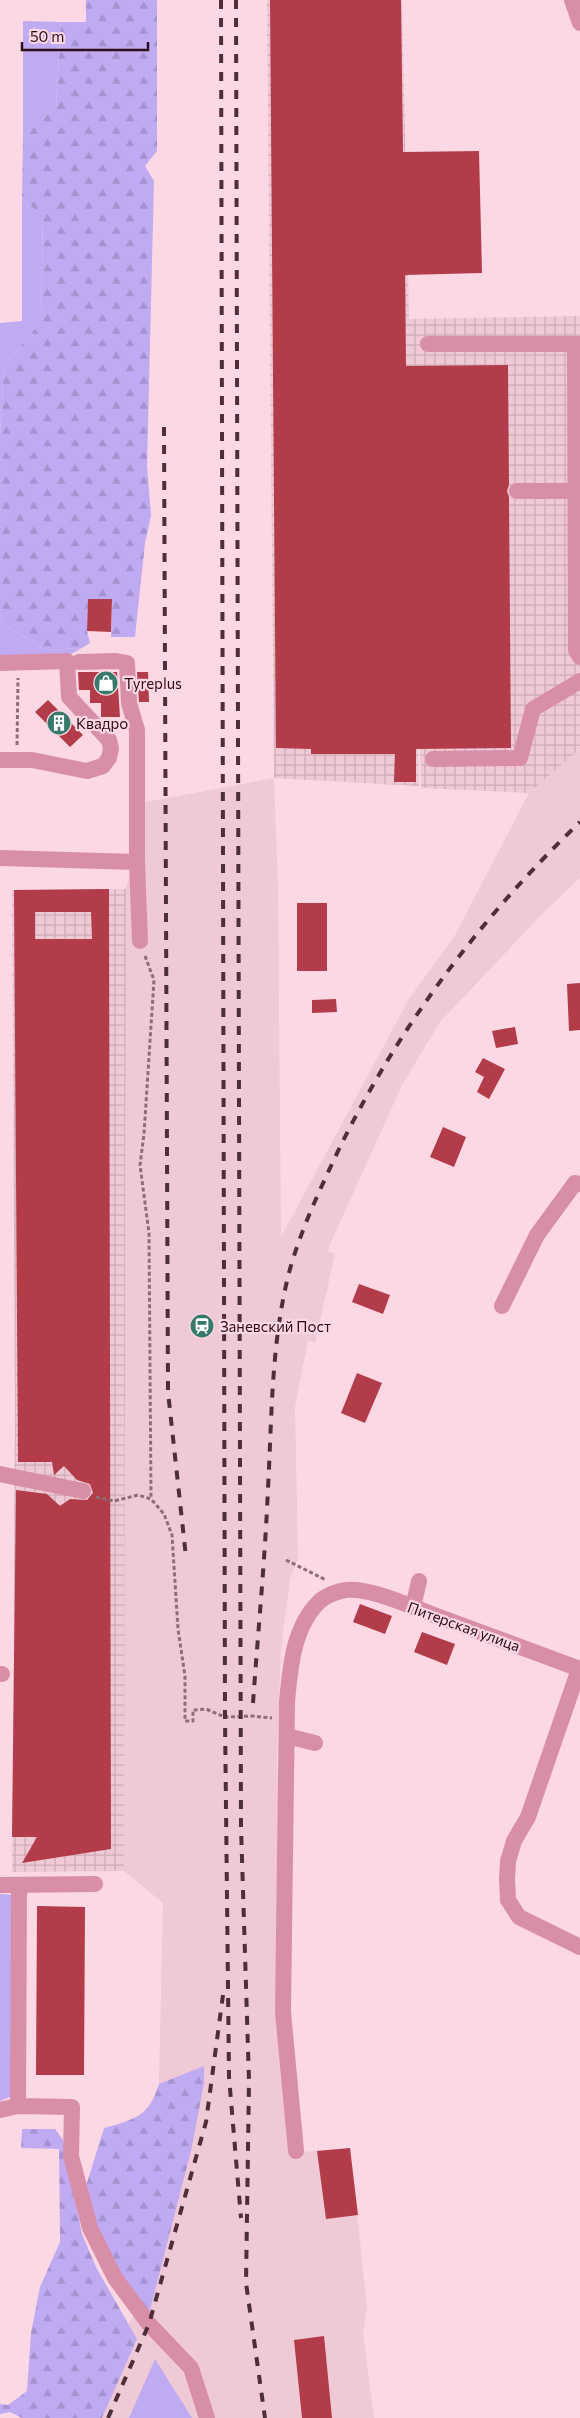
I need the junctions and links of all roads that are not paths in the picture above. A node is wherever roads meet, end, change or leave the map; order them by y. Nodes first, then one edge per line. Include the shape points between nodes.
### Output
1 (572, 0) edge
2 (580, 23) edge
3 (428, 344) dead end
4 (578, 344) edge
5 (576, 490) junction
6 (517, 491) dead end
7 (580, 658) edge
8 (79, 662) dead end
9 (0, 663) edge
10 (580, 681) edge
11 (433, 759) dead end
12 (0, 760) edge
13 (0, 858) edge
14 (137, 862) junction
15 (140, 941) road end
16 (580, 1184) edge
17 (502, 1306) dead end
18 (0, 1474) edge
19 (83, 1491) road end
20 (419, 1581) dead end
21 (413, 1607) junction
22 (579, 1669) edge
23 (287, 1736) junction
24 (315, 1743) dead end
25 (95, 1884) dead end
26 (0, 1885) edge
27 (19, 1885) junction
28 (580, 1947) edge
29 (18, 2106) junction
30 (0, 2110) edge
31 (296, 2151) dead end
32 (207, 2418) edge

1 - 2 street
3 - 4 street
4 - 5 street
5 - 6 street
5 - 7 street via 576,650
8 - 14 street via 127,663 129,703 137,730
9 - 12 street via 67,662 69,697 102,731 111,749 102,766 87,771 32,760
10 - 11 street via 533,708 520,758
13 - 14 street
14 - 15 street
16 - 17 street via 575,1183 537,1235
18 - 19 street
20 - 21 street
21 - 22 street, Питерская улица
21 - 23 street, Питерская улица via 380,1596 346,1590 319,1602 302,1627 291,1661
22 - 28 street via 528,1817 514,1841 507,1879 508,1900 519,1917
23 - 24 street
23 - 31 street via 283,2012
25 - 27 street
26 - 27 street
27 - 29 street
29 - 30 street
29 - 32 street via 72,2107 70,2156 90,2228 115,2278 149,2324 191,2368

